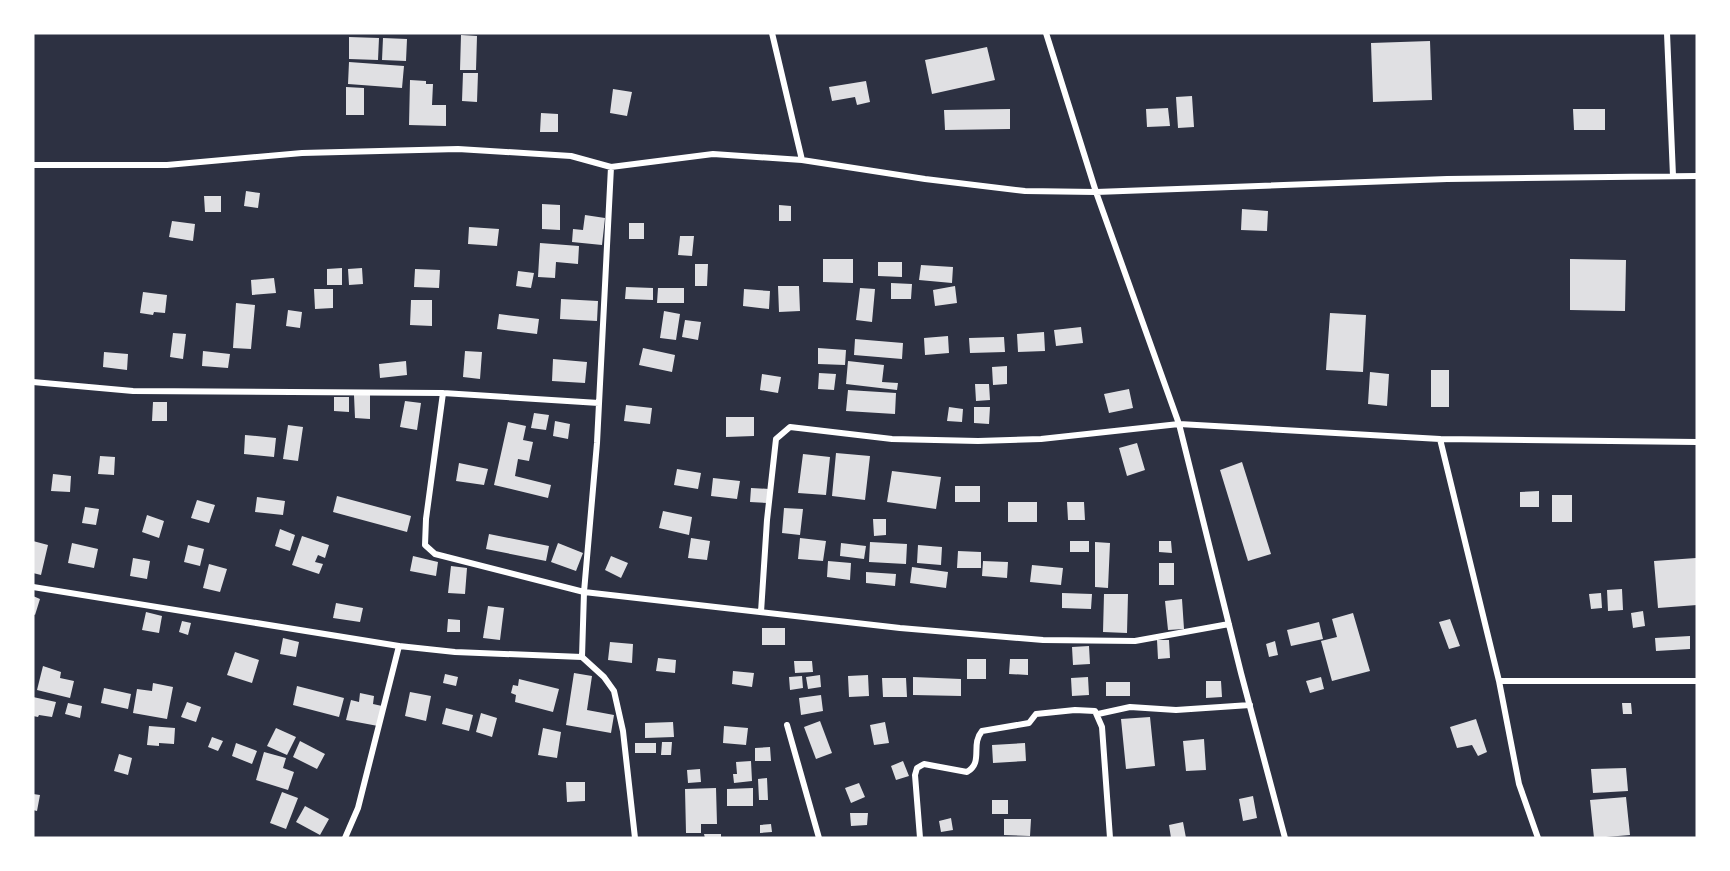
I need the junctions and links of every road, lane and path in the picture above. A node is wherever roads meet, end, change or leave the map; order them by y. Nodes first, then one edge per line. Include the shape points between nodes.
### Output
1 (772, 33) edge
2 (1046, 33) edge
3 (1667, 33) edge
4 (802, 160) junction
5 (33, 165) edge
6 (611, 166) junction
7 (1673, 176) junction
8 (1697, 176) edge
9 (1096, 192) junction
10 (33, 382) edge
11 (443, 393) junction
12 (599, 403) junction
13 (1179, 424) junction
14 (1440, 439) junction
15 (1697, 442) edge
16 (33, 587) edge
17 (584, 592) junction
18 (761, 612) junction
19 (1229, 624) junction
20 (399, 646) junction
21 (582, 657) junction
22 (1499, 681) junction
23 (1697, 681) edge
24 (1250, 705) junction
25 (1098, 714) junction
26 (787, 725) dead end
27 (345, 838) edge
28 (635, 838) edge
29 (819, 838) edge
30 (920, 838) edge
31 (1110, 838) edge
32 (1286, 838) edge
33 (1538, 838) edge

1 - 4 street
2 - 9 street
3 - 7 street
4 - 6 street via 713,154
4 - 9 street via 1014,190
5 - 6 street via 167,165 302,153 458,149 571,156
6 - 12 street
7 - 8 street
7 - 9 street via 1447,179
9 - 13 street
10 - 11 street via 133,391
11 - 12 street
11 - 17 street via 425,545 435,554
12 - 17 street
13 - 14 street
13 - 18 street via 1041,439 978,441 892,439 790,427 776,439
13 - 19 street
14 - 15 street
14 - 22 street
16 - 20 street
17 - 18 street
17 - 21 street
18 - 19 street via 1043,640 1135,641
19 - 24 street
20 - 21 street
20 - 27 street via 358,808
21 - 28 street via 614,691 623,731
22 - 23 street
22 - 33 street via 1519,784
24 - 25 street via 1176,710 1130,707
24 - 32 street
25 - 30 street via 1075,710 1036,714 1029,723 982,731 975,742 977,760 967,772 924,764 917,768
25 - 31 street
26 - 29 street

